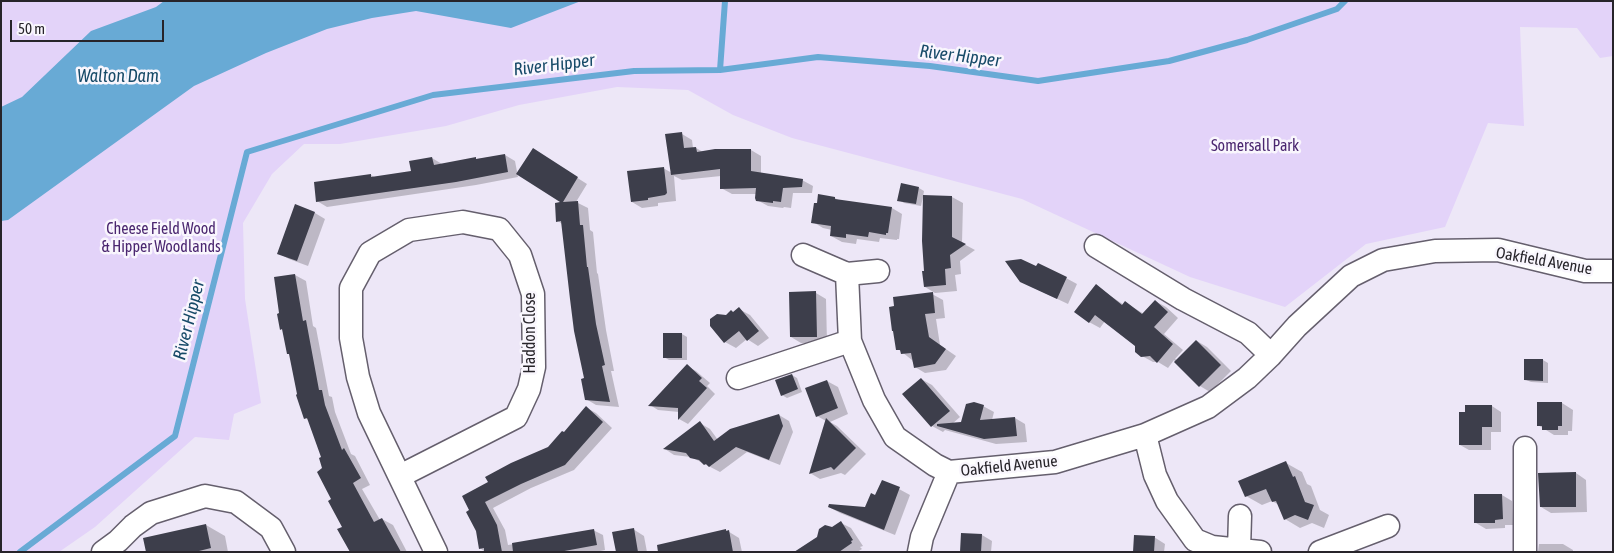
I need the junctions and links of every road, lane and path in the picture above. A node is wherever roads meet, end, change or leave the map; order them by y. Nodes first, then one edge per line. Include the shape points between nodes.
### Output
1 (1096, 246) dead end
2 (803, 254) dead end
3 (878, 271) dead end
4 (1613, 271) edge
5 (847, 274) junction
6 (850, 341) junction
7 (1272, 355) junction
8 (738, 378) dead end
9 (1145, 435) junction
10 (1525, 448) dead end
11 (949, 472) junction
12 (400, 476) junction
13 (1240, 516) dead end
14 (1388, 526) dead end
15 (1249, 551) edge
16 (103, 552) edge
17 (284, 552) edge
18 (436, 552) edge
19 (919, 552) edge
20 (1320, 552) edge
21 (1524, 552) edge

1 - 7 street via 1183,299 1248,333
2 - 5 street
3 - 5 street
4 - 7 street, Oakfield Avenue via 1585,271 1498,250 1435,251 1383,260 1351,276 1302,321
5 - 6 street, Oakfield Avenue
6 - 8 street
6 - 11 street, Oakfield Avenue via 874,400 895,437
7 - 9 street, Oakfield Avenue via 1208,407
9 - 11 street, Oakfield Avenue via 1055,462
9 - 15 street via 1155,475 1167,501 1195,540 1212,547
10 - 21 street
11 - 19 street
12 - 12 street, Haddon Close via 369,414 358,377 351,338 351,288 370,253 409,230 463,222 500,229 520,255 533,294 534,367 529,389 516,417
12 - 18 street, Haddon Close
13 - 15 street
14 - 20 street
16 - 17 street via 151,514 205,496 236,502 271,528

